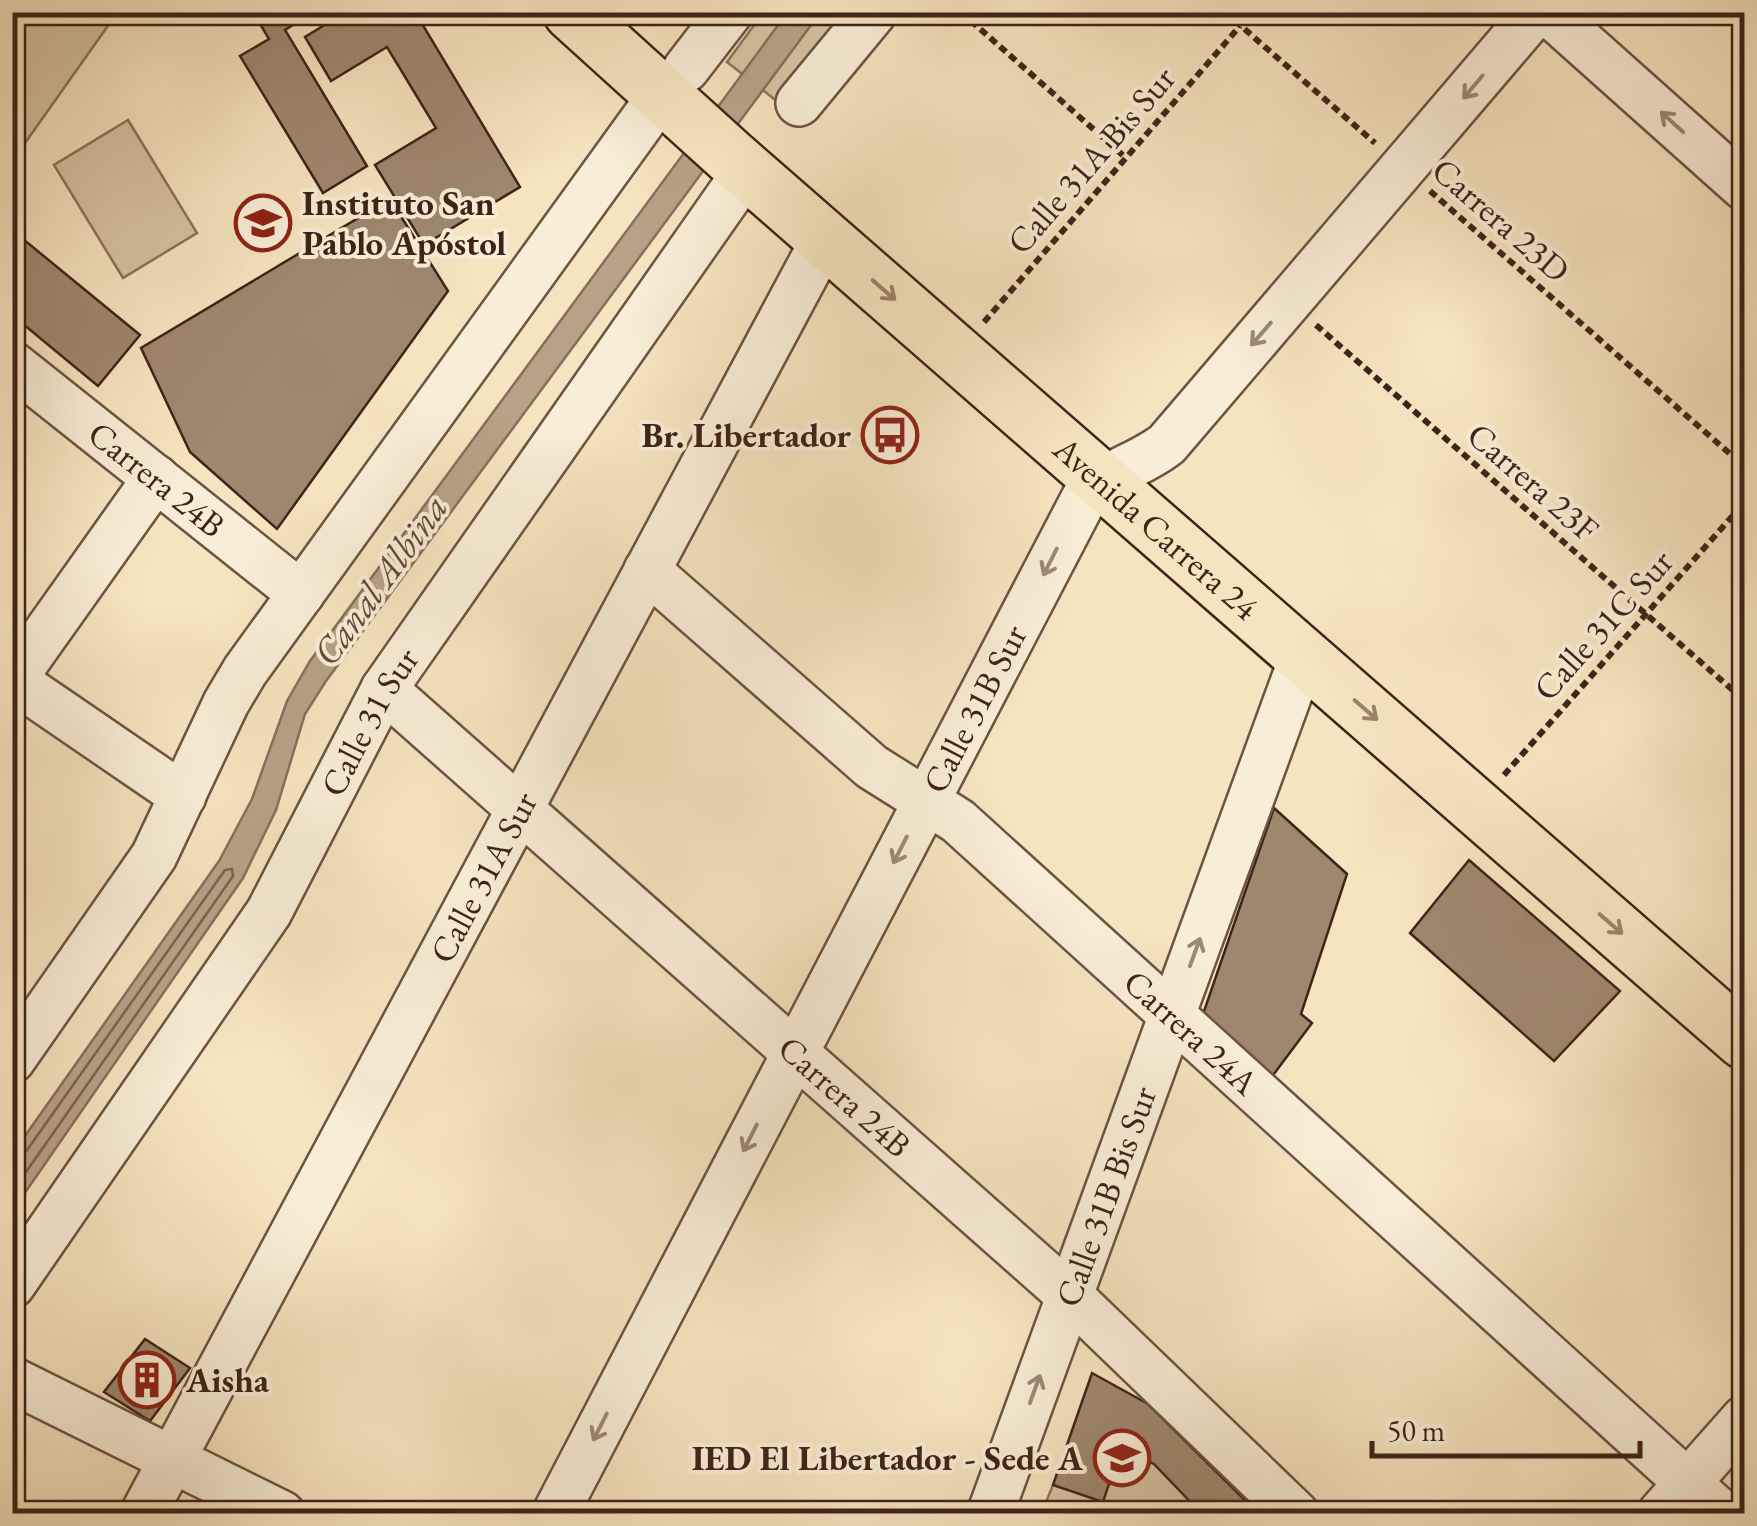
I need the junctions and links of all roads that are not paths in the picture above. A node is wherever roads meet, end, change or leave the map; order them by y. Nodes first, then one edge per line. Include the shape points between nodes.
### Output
1 (571, 12) edge
2 (624, 12) edge
3 (730, 12) edge
4 (874, 12) edge
5 (1536, 12) edge
6 (1548, 12) edge
7 (723, 118) junction
8 (1744, 187) edge
9 (825, 238) junction
10 (12, 364) edge
11 (1119, 471) junction
12 (156, 478) junction
13 (647, 570) junction
14 (301, 594) junction
15 (1304, 656) junction
16 (13, 680) edge
17 (384, 689) junction
18 (183, 796) junction
19 (926, 800) junction
20 (520, 808) junction
21 (1744, 992) edge
22 (1172, 1015) junction
23 (1744, 1041) edge
24 (796, 1050) junction
25 (12, 1060) edge
26 (12, 1285) edge
27 (1070, 1294) junction
28 (12, 1380) edge
29 (1744, 1419) edge
30 (172, 1459) junction
31 (1674, 1498) edge
32 (144, 1514) edge
33 (282, 1514) edge
34 (555, 1514) edge
35 (990, 1514) edge
36 (1296, 1514) edge
37 (1722, 1514) edge

1 - 7 main road, Avenida Carrera 24
2 - 7 main road, Avenida Carrera 24
3 - 7 street, Calle 31 Sur
4 - 7 street, Calle 31 Sur
5 -> 11 street, Calle 31B Sur via 1167,444
8 -> 6 street
7 - 9 main road, Avenida Carrera 24
7 - 11 main road, Avenida Carrera 24 via 980,327
7 - 14 street, Calle 31 Sur
7 - 17 street, Calle 31 Sur
9 -> 11 main road, Avenida Carrera 24
9 - 13 street, Calle 31A Sur
10 - 12 street, Carrera 24B
11 - 15 main road, Avenida Carrera 24
11 -> 19 street, Calle 31B Sur via 1078,507
11 - 21 main road, Avenida Carrera 24 via 1500,780
12 - 14 street, Carrera 24B
12 - 16 street
13 - 19 street, Carrera 24A via 872,767
13 - 20 street, Calle 31A Sur
14 - 18 street, Calle 31 Sur via 226,703
22 -> 15 street, Calle 31B Bis Sur
15 -> 23 main road, Avenida Carrera 24
16 - 18 street
17 - 20 street, Carrera 24B
17 - 26 street, Calle 31 Sur via 270,912
18 - 25 street, Calle 31 Sur via 142,876
19 - 22 street, Carrera 24A via 958,821
19 -> 24 street, Calle 31B Sur
20 - 24 street, Carrera 24B
20 - 30 street, Calle 31A Sur
22 - 27 street, Calle 31B Bis Sur
22 - 31 street, Carrera 24A
24 - 27 street, Carrera 24B
24 -> 34 street, Calle 31B Sur
35 -> 27 street, Calle 31B Bis Sur
27 - 36 street, Carrera 24B
28 - 30 street
29 - 31 street
30 - 32 street, Calle 31A Sur
30 - 33 street
31 - 37 street, Carrera 24A

